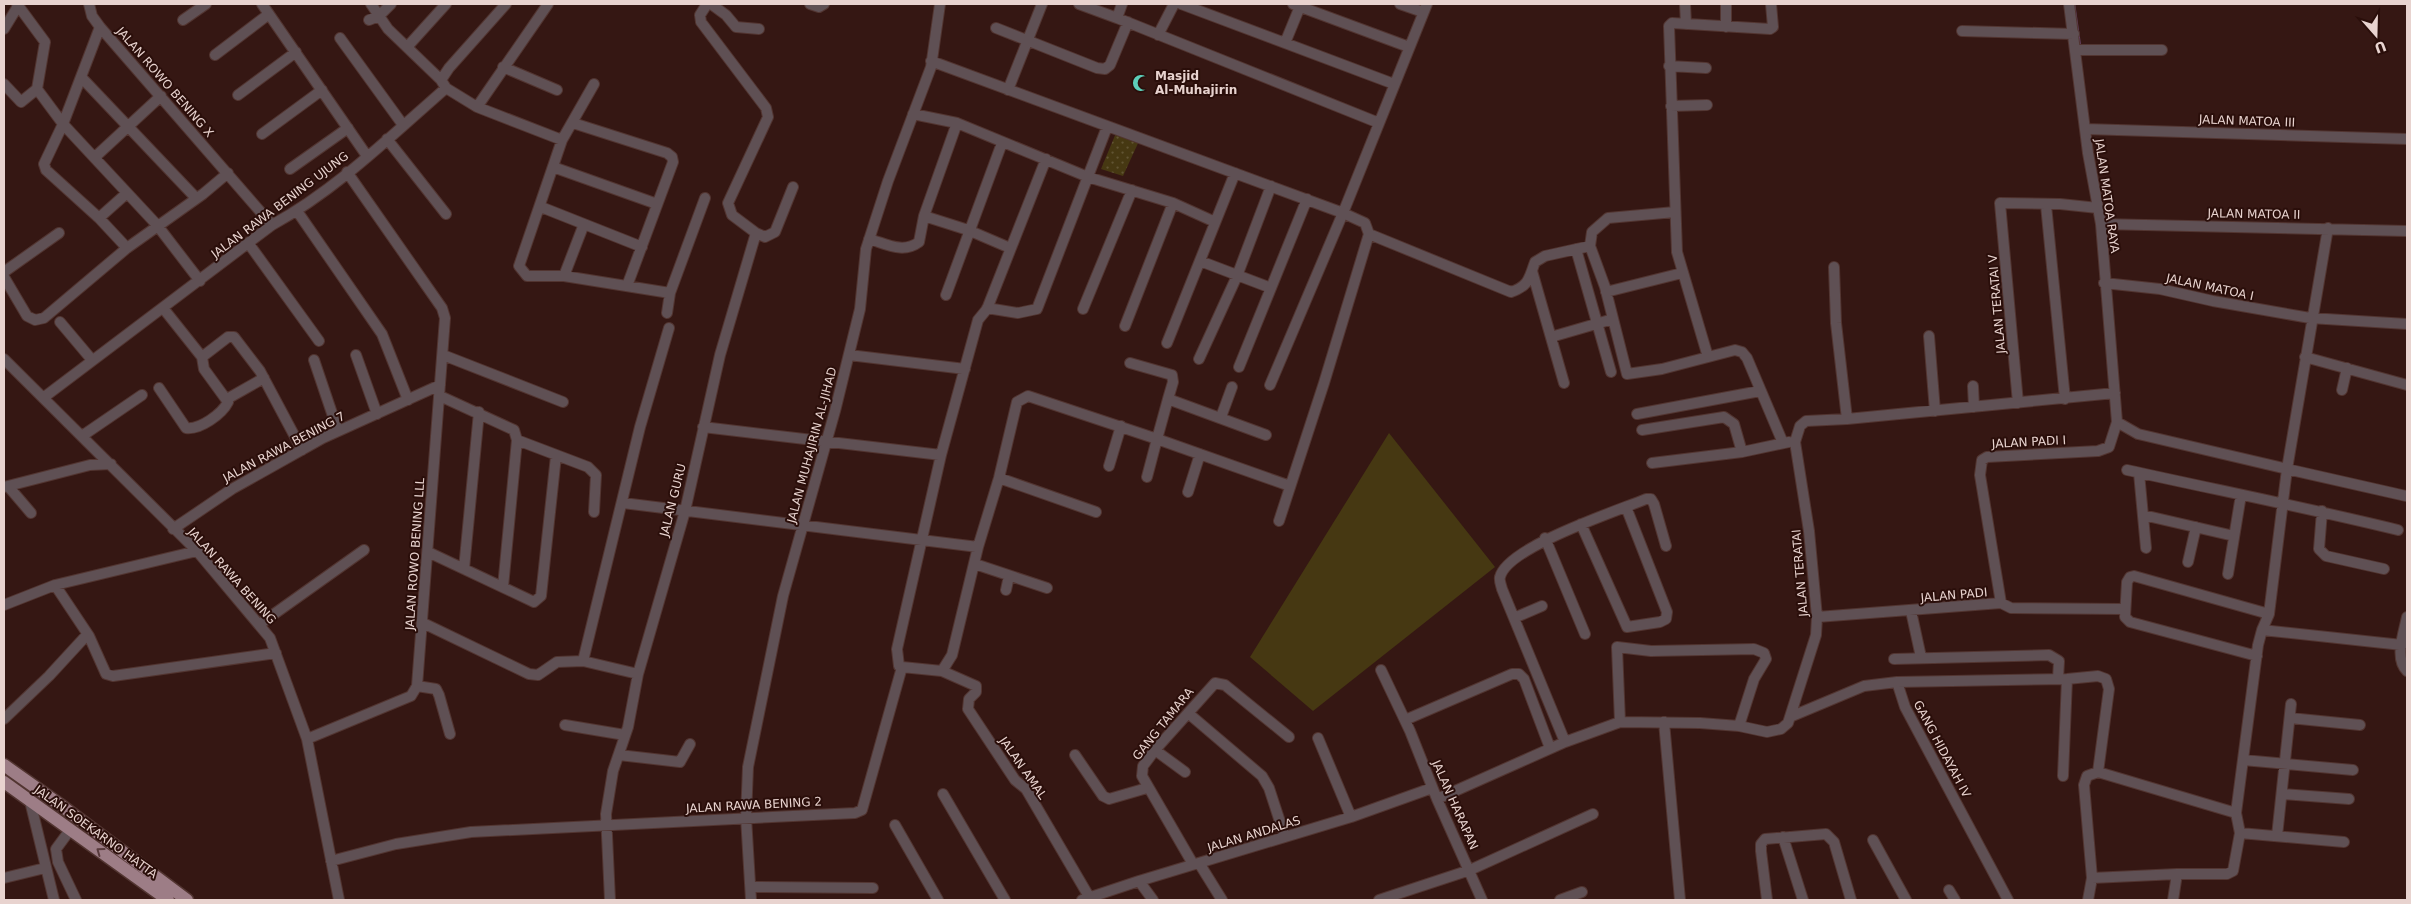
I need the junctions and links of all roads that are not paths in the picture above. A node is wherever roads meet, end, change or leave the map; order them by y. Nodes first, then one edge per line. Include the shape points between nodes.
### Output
1 (89, 4) edge
2 (206, 4) edge
3 (262, 4) edge
4 (371, 4) edge
5 (391, 4) edge
6 (446, 4) edge
7 (506, 4) edge
8 (548, 4) edge
9 (707, 4) edge
10 (711, 4) edge
11 (810, 4) edge
12 (824, 4) edge
13 (940, 4) edge
14 (1042, 4) edge
15 (1080, 4) edge
16 (1122, 4) edge
17 (1174, 4) edge
18 (1181, 4) edge
19 (1400, 4) edge
20 (1685, 4) edge
21 (1726, 4) edge
22 (1771, 4) edge
23 (2070, 4) edge
24 (17, 5) edge
25 (1298, 5) edge
26 (1425, 8) edge
27 (269, 14) junction
28 (379, 16) junction
29 (1116, 18) junction
30 (183, 20) dead end
31 (369, 20) dead end
32 (1128, 22) junction
33 (1686, 24) junction
34 (100, 27) junction
35 (1726, 27) junction
36 (996, 28) dead end
37 (4, 29) edge
38 (759, 29) dead end
39 (1962, 31) dead end
40 (2074, 34) junction
41 (1158, 35) junction
42 (340, 38) dead end
43 (1029, 40) junction
44 (1285, 43) junction
45 (408, 46) junction
46 (1409, 47) junction
47 (2076, 50) junction
48 (2162, 50) dead end
49 (296, 52) junction
50 (215, 55) dead end
51 (932, 61) junction
52 (1669, 66) junction
53 (503, 67) junction
54 (1706, 68) dead end
55 (81, 77) junction
56 (4, 84) edge
57 (444, 84) junction
58 (594, 84) dead end
59 (1394, 84) junction
60 (37, 89) junction
61 (322, 90) junction
62 (557, 90) dead end
63 (1008, 90) junction
64 (238, 95) dead end
65 (161, 96) junction
66 (1707, 105) dead end
67 (1671, 106) junction
68 (477, 107) junction
69 (913, 114) junction
70 (573, 123) junction
71 (957, 123) junction
72 (1379, 123) junction
73 (63, 124) junction
74 (403, 125) junction
75 (128, 127) junction
76 (1107, 127) junction
77 (348, 128) junction
78 (2086, 129) junction
79 (262, 134) dead end
80 (387, 139) junction
81 (2407, 139) edge
82 (562, 140) junction
83 (1002, 143) junction
84 (367, 156) junction
85 (95, 157) junction
86 (1046, 159) junction
87 (553, 167) junction
88 (290, 169) dead end
89 (348, 172) junction
90 (228, 173) junction
91 (1235, 173) junction
92 (1088, 177) junction
93 (1270, 186) junction
94 (793, 187) dead end
95 (1132, 190) junction
96 (128, 192) junction
97 (196, 198) junction
98 (705, 198) dead end
99 (1307, 200) junction
100 (1173, 203) junction
101 (657, 204) junction
102 (2046, 205) junction
103 (540, 207) junction
104 (2098, 208) junction
105 (297, 211) junction
106 (1675, 212) junction
107 (1343, 213) junction
108 (446, 214) dead end
109 (924, 216) junction
110 (99, 218) junction
111 (1215, 222) junction
112 (584, 224) junction
113 (2101, 224) junction
114 (157, 225) junction
115 (272, 225) junction
116 (2328, 228) junction
117 (968, 230) junction
118 (2407, 231) edge
119 (59, 233) dead end
120 (756, 233) junction
121 (1369, 234) junction
122 (869, 239) junction
123 (248, 244) junction
124 (642, 246) junction
125 (1590, 246) junction
126 (127, 248) junction
127 (1010, 248) junction
128 (1576, 249) junction
129 (1200, 261) junction
130 (1834, 267) dead end
131 (1532, 271) junction
132 (4, 272) edge
133 (1682, 273) junction
134 (564, 276) junction
135 (1237, 276) junction
136 (4, 277) edge
137 (200, 281) junction
138 (2104, 283) junction
139 (627, 286) junction
140 (1271, 288) junction
141 (1606, 292) junction
142 (670, 293) junction
143 (946, 295) dead end
144 (163, 308) junction
145 (987, 308) junction
146 (1083, 309) dead end
147 (667, 312) dead end
148 (2312, 318) junction
149 (1613, 319) junction
150 (60, 322) dead end
151 (1597, 324) junction
152 (2407, 324) edge
153 (1125, 326) dead end
154 (668, 328) dead end
155 (1929, 336) dead end
156 (1551, 337) junction
157 (319, 341) dead end
158 (1167, 343) dead end
159 (356, 355) dead end
160 (443, 355) junction
161 (849, 355) junction
162 (202, 357) junction
163 (1708, 357) junction
164 (2305, 357) junction
165 (4, 359) edge
166 (1199, 359) dead end
167 (92, 360) junction
168 (314, 360) dead end
169 (1130, 364) dead end
170 (1240, 367) dead end
171 (2347, 368) junction
172 (965, 369) junction
173 (1611, 372) dead end
174 (264, 378) junction
175 (1564, 383) dead end
176 (2407, 384) edge
177 (440, 385) junction
178 (1270, 385) dead end
179 (1973, 386) dead end
180 (1232, 387) dead end
181 (159, 388) dead end
182 (1760, 390) junction
183 (2342, 390) dead end
184 (2115, 393) junction
185 (142, 395) dead end
186 (440, 396) junction
187 (43, 398) junction
188 (227, 399) junction
189 (2064, 399) junction
190 (408, 400) junction
191 (1168, 400) junction
192 (563, 402) dead end
193 (2018, 403) junction
194 (1974, 407) junction
195 (1935, 411) junction
196 (479, 412) junction
197 (377, 414) junction
198 (1637, 414) dead end
199 (1220, 417) junction
200 (1846, 419) junction
201 (2117, 422) junction
202 (1121, 426) junction
203 (703, 427) junction
204 (1642, 430) dead end
205 (338, 431) junction
206 (1266, 435) dead end
207 (82, 436) junction
208 (1157, 439) junction
209 (517, 440) junction
210 (826, 442) junction
211 (1795, 442) junction
212 (1783, 443) junction
213 (302, 450) junction
214 (1742, 452) junction
215 (1200, 454) junction
216 (941, 455) junction
217 (556, 456) junction
218 (1652, 463) dead end
219 (111, 464) junction
220 (1109, 466) dead end
221 (2287, 469) junction
222 (2126, 470) dead end
223 (2140, 472) junction
224 (1147, 477) dead end
225 (999, 478) junction
226 (1290, 486) junction
227 (6, 487) edge
228 (1188, 492) dead end
229 (2241, 496) junction
230 (2406, 496) dead end
231 (623, 503) junction
232 (2283, 505) junction
233 (1626, 507) junction
234 (685, 511) junction
235 (2322, 511) junction
236 (594, 512) dead end
237 (1096, 512) dead end
238 (31, 514) dead end
239 (2143, 515) junction
240 (1279, 521) dead end
241 (1581, 524) junction
242 (803, 527) junction
243 (2196, 527) junction
244 (173, 529) junction
245 (2398, 530) dead end
246 (2234, 536) junction
247 (1545, 538) junction
248 (922, 540) junction
249 (1666, 546) dead end
250 (978, 547) junction
251 (2146, 548) dead end
252 (364, 550) dead end
253 (197, 552) junction
254 (428, 552) junction
255 (2188, 562) dead end
256 (975, 564) junction
257 (464, 569) junction
258 (2384, 569) dead end
259 (2228, 574) dead end
260 (1009, 576) junction
261 (56, 585) junction
262 (504, 587) junction
263 (1047, 588) dead end
264 (1006, 590) dead end
265 (2001, 603) junction
266 (4, 605) edge
267 (1542, 606) dead end
268 (2123, 609) dead end
269 (1911, 611) junction
270 (2269, 614) junction
271 (1817, 617) junction
272 (2407, 617) edge
273 (1514, 618) junction
274 (422, 623) junction
275 (260, 624) junction
276 (2262, 630) junction
277 (1585, 634) dead end
278 (90, 636) junction
279 (2402, 644) junction
280 (276, 652) junction
281 (2257, 656) junction
282 (1921, 658) junction
283 (1894, 659) dead end
284 (583, 661) junction
285 (902, 668) junction
286 (1381, 670) dead end
287 (2407, 671) edge
288 (942, 672) junction
289 (638, 674) junction
290 (2062, 679) junction
291 (1897, 682) junction
292 (417, 686) junction
293 (2291, 704) dead end
294 (1188, 713) junction
295 (1790, 717) junction
296 (2290, 718) junction
297 (4, 719) edge
298 (1405, 720) junction
299 (1620, 722) junction
300 (1664, 722) junction
301 (2360, 725) dead end
302 (565, 726) dead end
303 (1739, 726) junction
304 (450, 734) dead end
305 (625, 735) junction
306 (1289, 737) dead end
307 (1318, 738) dead end
308 (307, 739) junction
309 (1565, 742) junction
310 (690, 744) dead end
311 (1550, 748) junction
312 (1155, 750) junction
313 (619, 755) junction
314 (1074, 755) dead end
315 (2243, 760) junction
316 (2285, 764) junction
317 (4, 765) edge
318 (2353, 770) dead end
319 (1185, 772) dead end
320 (2098, 772) junction
321 (2062, 776) dead end
322 (4, 782) edge
323 (1148, 788) junction
324 (1432, 788) junction
325 (944, 794) dead end
326 (2282, 794) junction
327 (1436, 799) junction
328 (2349, 799) dead end
329 (30, 801) junction
330 (2236, 813) junction
331 (1593, 814) dead end
332 (746, 817) junction
333 (1351, 817) junction
334 (894, 825) dead end
335 (606, 826) junction
336 (70, 830) junction
337 (2240, 833) junction
338 (2277, 836) junction
339 (1285, 837) junction
340 (1783, 837) junction
341 (1873, 840) dead end
342 (2344, 842) dead end
343 (331, 861) junction
344 (1196, 864) junction
345 (46, 868) junction
346 (1470, 870) junction
347 (2177, 874) junction
348 (4, 878) edge
349 (2092, 878) junction
350 (1139, 881) junction
351 (751, 886) junction
352 (873, 888) dead end
353 (1949, 890) dead end
354 (1582, 892) dead end
355 (2088, 898) edge
356 (1087, 899) edge
357 (54, 900) edge
358 (76, 900) edge
359 (168, 900) edge
360 (186, 900) edge
361 (339, 900) edge
362 (610, 900) edge
363 (751, 900) edge
364 (938, 900) edge
365 (1005, 900) edge
366 (1153, 900) edge
367 (1222, 900) edge
368 (1379, 900) edge
369 (1482, 900) edge
370 (1560, 900) edge
371 (1680, 900) edge
372 (1767, 900) edge
373 (1804, 900) edge
374 (1850, 900) edge
375 (1906, 900) edge
376 (1955, 900) edge
377 (2008, 900) edge
378 (2077, 900) edge
379 (2173, 900) edge

1 - 34 street, JALAN ROWO BENING X
2 - 30 street
3 - 27 street
4 - 28 street
5 - 28 street
6 - 45 street
7 - 57 street, JALAN RAWA BENING UJUNG via 449,68
8 - 53 street
9 - 120 street via 700,15 701,22 766,108 768,117 728,203 732,215
10 - 38 street via 736,27
11 - 12 street via 819,7
13 - 51 street, JALAN MUHAJIRIN AL-JIHAD
14 - 43 street
15 - 29 street
16 - 29 street
17 - 41 street
18 - 44 street
19 - 26 street
20 - 33 street
21 - 35 street
22 - 35 street via 1772,28
23 - 40 street, JALAN MATOA RAYA
24 - 37 street
24 - 60 street via 45,42
25 - 44 street
25 - 46 street
26 - 46 street
27 - 49 street
27 - 50 street
28 - 31 street
28 - 45 street via 388,29
29 - 32 street
32 - 41 street
32 - 43 street via 1110,65 1105,69
33 - 35 street
33 - 52 street via 1672,23 1669,26
34 - 55 street
34 - 65 street, JALAN ROWO BENING X
36 - 43 street
39 - 40 street
40 - 47 street, JALAN MATOA RAYA
41 - 72 street
42 - 74 street
43 - 63 street
44 - 59 street
45 - 57 street
46 - 59 street
47 - 48 street
47 - 78 street, JALAN MATOA RAYA
49 - 61 street
49 - 64 street
51 - 63 street
51 - 69 street, JALAN MUHAJIRIN AL-JIHAD
52 - 54 street
52 - 67 street
53 - 62 street
53 - 68 street
55 - 73 street
55 - 75 street
56 - 60 street via 21,102
57 - 68 street
57 - 74 street, JALAN RAWA BENING UJUNG
58 - 70 street
59 - 72 street
60 - 73 street
61 - 77 street
61 - 79 street
63 - 76 street
65 - 75 street
65 - 90 street, JALAN ROWO BENING X
66 - 67 street
67 - 106 street
68 - 82 street
69 - 71 street
69 - 122 street, JALAN MUHAJIRIN AL-JIHAD
70 - 82 street
70 - 101 street via 668,153 673,162
71 - 83 street
71 - 109 street
72 - 107 street
73 - 85 street
73 - 110 street via 45,167
74 - 80 street, JALAN RAWA BENING UJUNG
75 - 85 street
75 - 97 street
76 - 91 street
76 - 92 street
77 - 84 street
77 - 88 street
78 - 81 street, JALAN MATOA III
78 - 104 street, JALAN MATOA RAYA
80 - 84 street, JALAN RAWA BENING UJUNG
80 - 108 street
82 - 87 street
83 - 86 street
83 - 117 street
84 - 89 street, JALAN RAWA BENING UJUNG
85 - 96 street
86 - 92 street
86 - 127 street
87 - 101 street
87 - 103 street
89 - 105 street, JALAN RAWA BENING UJUNG
89 - 160 street, JALAN ROWO BENING LLL via 438,302 445,318
90 - 97 street
90 - 115 street, JALAN ROWO BENING X
91 - 93 street
91 - 111 street
92 - 95 street
92 - 145 street via 1037,308 1018,313
93 - 99 street
93 - 135 street
94 - 120 street via 776,232 765,237
95 - 100 street
95 - 146 street
96 - 110 street
96 - 114 street
97 - 114 street
98 - 142 street
99 - 107 street
99 - 140 street
100 - 111 street
100 - 153 street
101 - 124 street
102 - 104 street
102 - 189 street
102 - 193 street, JALAN TERATAI V via 2000,203
103 - 112 street
103 - 134 street via 519,266 527,276
104 - 113 street, JALAN MATOA RAYA
105 - 115 street, JALAN RAWA BENING UJUNG
105 - 190 street via 382,334
106 - 125 street via 1608,218 1592,232
106 - 133 street via 1677,252
107 - 121 street via 1365,223
107 - 178 street
109 - 117 street
109 - 122 street via 919,242 910,248
110 - 126 street
111 - 129 street
112 - 124 street
112 - 134 street
113 - 116 street, JALAN MATOA II
113 - 138 street, JALAN MATOA RAYA
114 - 126 street
114 - 137 street
115 - 123 street, JALAN RAWA BENING UJUNG
116 - 118 street, JALAN MATOA II
116 - 148 street
117 - 127 street
117 - 143 street
119 - 132 street
120 - 203 street, JALAN GURU via 720,355
121 - 131 street via 1511,292 1523,288
121 - 226 street
122 - 161 street, JALAN MUHAJIRIN AL-JIHAD via 860,309
123 - 137 street, JALAN RAWA BENING UJUNG
123 - 157 street
124 - 139 street
125 - 128 street
125 - 141 street
126 - 136 street via 44,318 35,320 27,316
127 - 145 street
128 - 131 street via 1545,256 1535,262
128 - 151 street
129 - 135 street
129 - 158 street
130 - 200 street
131 - 156 street
133 - 141 street
133 - 163 street
134 - 139 street
135 - 140 street
135 - 166 street
137 - 144 street, JALAN RAWA BENING UJUNG
138 - 148 street, JALAN MATOA I via 2160,289
138 - 184 street, JALAN MATOA RAYA
139 - 142 street
140 - 170 street
141 - 149 street
142 - 147 street
144 - 162 street
144 - 167 street, JALAN RAWA BENING UJUNG
145 - 172 street via 978,320
148 - 152 street, JALAN MATOA I
148 - 164 street
149 - 151 street
149 - 163 street via 1627,374
150 - 167 street
151 - 156 street
151 - 173 street
154 - 231 street
155 - 195 street
156 - 175 street
159 - 197 street
160 - 177 street, JALAN ROWO BENING LLL
160 - 192 street
161 - 172 street
161 - 210 street, JALAN MUHAJIRIN AL-JIHAD
162 - 174 street via 228,337 234,338
162 - 188 street via 204,369
163 - 182 street via 1735,350 1742,352
164 - 171 street
164 - 221 street
165 - 187 street, JALAN RAWA BENING
167 - 187 street, JALAN RAWA BENING UJUNG
168 - 205 street
169 - 191 street via 1172,375
171 - 176 street
171 - 183 street
172 - 216 street
174 - 188 street
174 - 213 street
177 - 186 street, JALAN ROWO BENING LLL
177 - 190 street, JALAN RAWA BENING 7
179 - 194 street
180 - 199 street
181 - 188 street via 186,428 192,429 225,408
182 - 198 street
182 - 212 street
184 - 189 street
184 - 201 street, JALAN MATOA RAYA
185 - 207 street
186 - 196 street
186 - 254 street, JALAN ROWO BENING LLL
187 - 207 street, JALAN RAWA BENING
189 - 193 street
190 - 197 street, JALAN RAWA BENING 7
191 - 199 street
191 - 208 street
193 - 194 street
194 - 195 street
195 - 200 street
196 - 209 street via 514,430
196 - 257 street
197 - 205 street, JALAN RAWA BENING 7
199 - 206 street
200 - 211 street via 1806,421 1800,426
201 - 221 street via 2138,434
201 - 265 street, JALAN PADI I via 2108,446 2098,451 1987,457 1982,460 1980,475
202 - 208 street
202 - 220 street
202 - 225 street via 1028,396 1022,398 1017,402
203 - 210 street
203 - 234 street, JALAN GURU
204 - 214 street via 1724,417 1734,424
205 - 213 street, JALAN RAWA BENING 7
207 - 219 street, JALAN RAWA BENING
208 - 215 street
208 - 224 street
209 - 217 street
209 - 262 street
210 - 216 street
210 - 242 street, JALAN MUHAJIRIN AL-JIHAD
211 - 212 street
211 - 271 street, JALAN TERATAI via 1809,531
212 - 214 street
213 - 244 street, JALAN RAWA BENING 7 via 232,489
214 - 218 street
215 - 226 street
215 - 228 street
216 - 248 street
217 - 236 street via 596,475
217 - 262 street via 541,596 534,602
219 - 227 street via 90,465
219 - 244 street, JALAN RAWA BENING
221 - 230 street
221 - 232 street
222 - 223 street
223 - 229 street
223 - 239 street
225 - 237 street
225 - 250 street
226 - 240 street
227 - 238 street
229 - 232 street
229 - 246 street
231 - 234 street
231 - 284 street
232 - 235 street
232 - 270 street
233 - 241 street
233 - 241 street via 1668,612 1666,619 1660,622 1628,627
233 - 249 street via 1651,500
234 - 242 street
234 - 289 street, JALAN GURU
235 - 245 street
235 - 258 street via 2321,553
239 - 243 street
239 - 251 street
241 - 247 street
242 - 248 street
242 - 332 street, JALAN MUHAJIRIN AL-JIHAD via 783,596 748,767
243 - 246 street
243 - 255 street
244 - 253 street, JALAN RAWA BENING
246 - 259 street
247 - 273 street via 1505,568 1500,578
247 - 277 street
248 - 250 street
248 - 285 street via 897,649
250 - 256 street
252 - 275 street
253 - 261 street
253 - 275 street, JALAN RAWA BENING
254 - 257 street
254 - 274 street, JALAN ROWO BENING LLL
256 - 260 street
256 - 288 street via 952,655
257 - 262 street
260 - 263 street
260 - 264 street
261 - 266 street
261 - 278 street
265 - 268 street, JALAN PADI via 2011,608
265 - 269 street, JALAN PADI
267 - 273 street
269 - 271 street, JALAN PADI
269 - 282 street
270 - 276 street
270 - 281 street via 2134,576 2127,582 2125,617 2130,622
271 - 295 street, JALAN TERATAI via 1816,635
272 - 279 street
273 - 309 street
274 - 284 street via 529,674 538,675 556,662
274 - 292 street, JALAN ROWO BENING LLL
275 - 280 street, JALAN RAWA BENING
276 - 279 street
276 - 281 street
278 - 280 street via 106,674 113,676
278 - 297 street via 84,638
279 - 287 street via 2403,667
280 - 308 street, JALAN RAWA BENING
281 - 315 street
282 - 283 street
282 - 290 street via 2050,655 2058,661
284 - 289 street
285 - 288 street
285 - 332 street, JALAN RAWA BENING 2 via 862,810 855,813
286 - 298 street, JALAN HARAPAN
288 - 356 street, JALAN AMAL via 976,686 968,709 1014,780 1026,790
289 - 305 street, JALAN GURU
290 - 291 street
290 - 320 street via 2098,676 2106,679 2109,689
290 - 321 street
291 - 295 street via 1864,686
291 - 377 street, GANG HIDAYAH IV via 1905,707
292 - 304 street via 436,689
292 - 308 street via 411,696
293 - 296 street
294 - 306 street, GANG TAMARA via 1209,686 1220,683
294 - 312 street, GANG TAMARA
294 - 339 street via 1262,776
295 - 303 street via 1781,729 1767,732
296 - 301 street
296 - 316 street
298 - 311 street via 1518,674 1524,679
298 - 324 street, JALAN HARAPAN
299 - 300 street
299 - 303 street via 1618,647 1651,651 1754,649 1764,653 1766,659 1754,679
299 - 309 street
300 - 303 street
300 - 371 street
302 - 305 street
305 - 313 street, JALAN GURU
307 - 333 street
308 - 343 street, JALAN RAWA BENING
309 - 311 street
310 - 313 street via 680,762
311 - 327 street
312 - 319 street
312 - 323 street, GANG TAMARA via 1142,770
313 - 335 street, JALAN GURU via 613,771
314 - 323 street via 1103,796 1110,799
315 - 316 street
315 - 330 street
316 - 318 street
316 - 326 street
317 - 360 main road, JALAN SOEKARNO HATTA
320 - 330 street
320 - 349 street via 2087,776 2084,785
322 - 329 main road, JALAN SOEKARNO HATTA
323 - 344 street, GANG TAMARA
324 - 327 street, JALAN HARAPAN
324 - 333 street, JALAN ANDALAS
325 - 365 street
326 - 328 street
326 - 338 street
327 - 346 street, JALAN HARAPAN
329 - 336 main road, JALAN SOEKARNO HATTA
329 - 345 street
330 - 337 street
331 - 346 street
332 - 335 street, JALAN RAWA BENING 2
332 - 351 street, JALAN MUHAJIRIN AL-JIHAD
333 - 339 street, JALAN ANDALAS
334 - 364 street
335 - 343 street, JALAN RAWA BENING 2 via 471,832 396,844
335 - 362 street, JALAN GURU
336 - 358 street via 56,849 58,862
359 -> 336 main road, JALAN SOEKARNO HATTA
337 - 338 street
337 - 347 street via 2233,871 2227,874
338 - 342 street
339 - 344 street, JALAN ANDALAS
340 - 372 street via 1765,839 1761,844
340 - 373 street
340 - 374 street via 1826,834 1831,838
341 - 375 street
343 - 361 street, JALAN RAWA BENING
344 - 350 street, JALAN ANDALAS
344 - 367 street, GANG TAMARA
345 - 348 street
345 - 357 street
346 - 368 street
346 - 369 street, JALAN HARAPAN
347 - 349 street
347 - 379 street
349 - 355 street
350 - 356 street, JALAN ANDALAS
350 - 366 street
351 - 352 street
351 - 363 street, JALAN MUHAJIRIN AL-JIHAD
353 - 376 street
354 - 370 street
355 - 378 street

